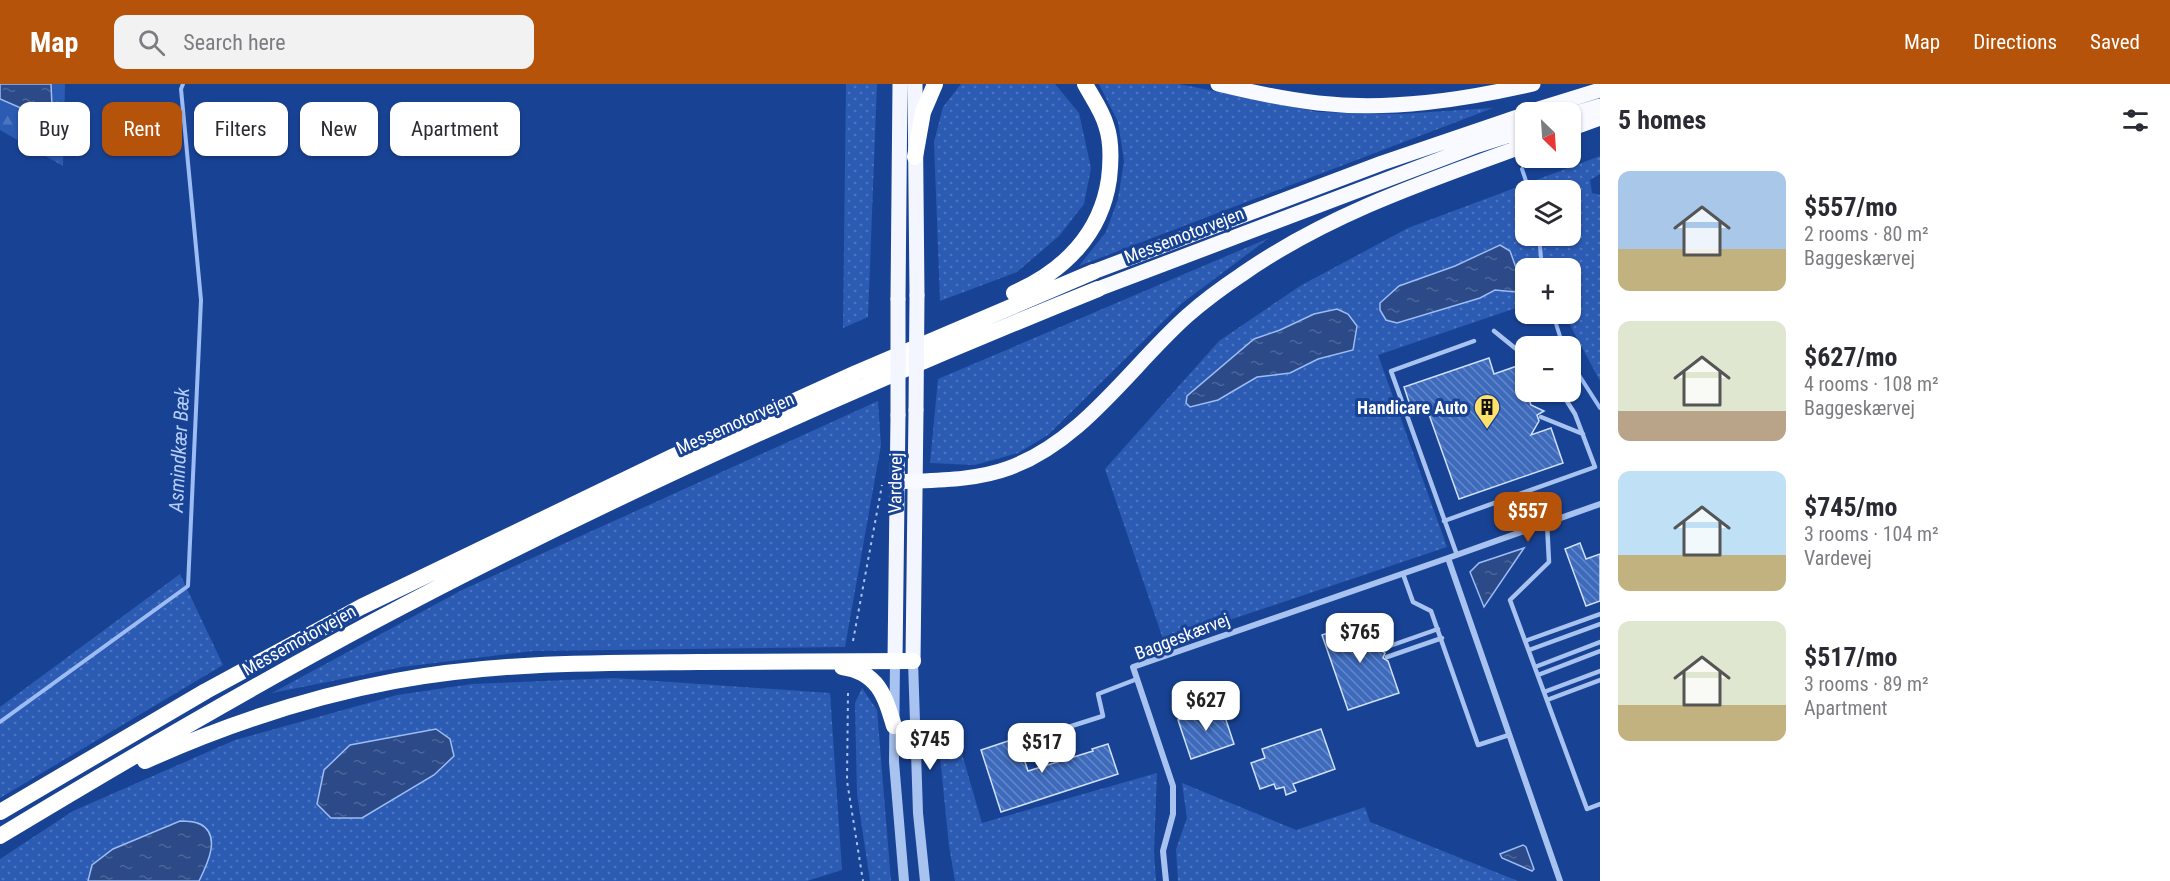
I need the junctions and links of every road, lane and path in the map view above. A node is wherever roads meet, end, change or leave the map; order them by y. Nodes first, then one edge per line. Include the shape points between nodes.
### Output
1 (900, 84) edge
2 (915, 84) edge
3 (935, 84) edge
4 (1085, 84) edge
5 (1218, 84) edge
6 (1533, 84) edge
7 (1600, 90) edge
8 (1562, 102) edge
9 (1600, 106) edge
10 (1581, 112) edge
11 (1515, 117) edge
12 (1600, 118) edge
13 (1581, 125) edge
14 (1515, 133) edge
15 (1515, 149) edge
16 (915, 157) junction
17 (1093, 272) joint
18 (1098, 289) joint
19 (1494, 331) dead end
20 (1474, 341) dead end
21 (1515, 348) edge
22 (1567, 402) edge
23 (1541, 417) dead end
24 (1583, 435) junction
25 (915, 481) junction
26 (889, 483) junction
27 (1600, 504) edge
28 (1444, 521) junction
29 (1547, 523) junction
30 (1457, 555) junction
31 (1448, 558) junction
32 (1403, 573) junction
33 (361, 607) junction
34 (1600, 614) edge
35 (1600, 624) edge
36 (1438, 629) junction
37 (1442, 638) junction
38 (853, 641) dead end
39 (1526, 641) junction
40 (1600, 642) edge
41 (1384, 648) dead end
42 (1529, 650) junction
43 (1600, 651) edge
44 (1387, 657) dead end
45 (895, 661) junction
46 (805, 662) junction
47 (913, 662) junction
48 (1535, 667) junction
49 (1600, 671) edge
50 (1538, 675) junction
51 (1137, 679) junction
52 (1600, 680) edge
53 (1544, 692) junction
54 (848, 693) dead end
55 (1547, 700) junction
56 (894, 726) junction
57 (1509, 735) junction
58 (1034, 738) dead end
59 (70, 794) junction
60 (1600, 804) edge
61 (0, 812) edge
62 (0, 836) edge
63 (862, 881) edge
64 (904, 881) edge
65 (925, 881) edge
66 (1166, 881) edge
67 (1560, 881) edge

1 - 26 main road, Vardevej, bridge via 898,415
2 - 16 main road, Vardevej
3 - 16 highway via 923,112
4 - 33 highway via 1107,125 1112,161 1106,200 1090,234 1067,260 1032,285 648,457 453,554
5 - 6 highway via 1319,103 1385,105 1441,102
7 - 8 highway, Messemotorvejen
9 - 10 highway
11 - 17 highway, Messemotorvejen
12 - 13 highway
14 - 18 highway, Messemotorvejen
15 - 25 highway via 1344,214 1287,245 1188,315 1085,418 1029,460 978,476
16 - 25 main road, Vardevej, bridge
17 - 33 highway, Messemotorvejen via 694,447
18 - 59 highway, Messemotorvejen via 664,476 371,623
19 - 21 lane
20 - 28 lane via 1391,371
22 - 24 lane
23 - 24 lane
24 - 28 lane via 1594,467
25 - 26 highway
25 - 47 main road, Vardevej
26 - 38 path
26 - 45 main road, Vardevej
27 - 29 street, Baggeskærvej
28 - 30 lane
29 - 30 street, Baggeskærvej
29 - 39 lane via 1549,562 1510,600
30 - 31 street, Baggeskærvej
31 - 32 street, Baggeskærvej
31 - 57 street
32 - 36 lane via 1413,602 1431,611
32 - 51 street, Baggeskærvej via 1132,667
33 - 61 highway, Messemotorvejen via 206,691
34 - 39 lane
35 - 42 lane
36 - 37 lane
36 - 41 lane
37 - 44 lane
37 - 57 lane via 1478,745
39 - 42 lane
40 - 48 lane
42 - 48 lane
43 - 50 lane
45 - 46 highway
45 - 47 highway
45 - 56 street, Vardevej
46 - 56 highway via 854,669 869,677 883,694
46 - 59 highway via 515,665 395,681 287,707 200,736
47 - 65 street, Vardevej via 918,813
48 - 50 lane
49 - 53 lane
50 - 53 lane
51 - 58 lane via 1098,694 1102,716
51 - 66 street, Baggeskærvej via 1173,786 1173,814 1163,851
52 - 55 lane
53 - 55 lane
54 - 63 path via 848,781
55 - 60 lane via 1587,809
56 - 64 street, Vardevej
57 - 67 street
59 - 62 highway, Messemotorvejen

